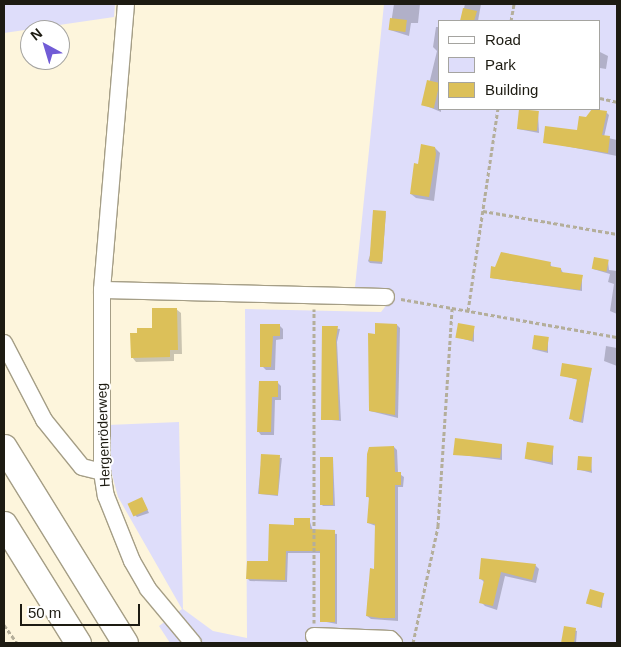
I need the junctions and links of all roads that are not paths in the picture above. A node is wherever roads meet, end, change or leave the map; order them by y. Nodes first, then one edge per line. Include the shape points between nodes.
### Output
1 (126, 4) edge
2 (102, 290) junction
3 (386, 297) road end
4 (4, 344) edge
5 (4, 447) edge
6 (102, 472) junction
7 (4, 524) edge
8 (314, 636) road end
9 (78, 643) edge
10 (125, 643) edge
11 (193, 643) edge
12 (394, 643) edge

1 - 2 street, Hergenröderweg
2 - 3 street
2 - 6 street, Hergenröderweg
4 - 6 street via 44,420 82,467
5 - 10 highway
6 - 11 street, Hergenröderweg via 106,496 132,561 148,589
7 - 9 highway
8 - 12 street via 390,639

